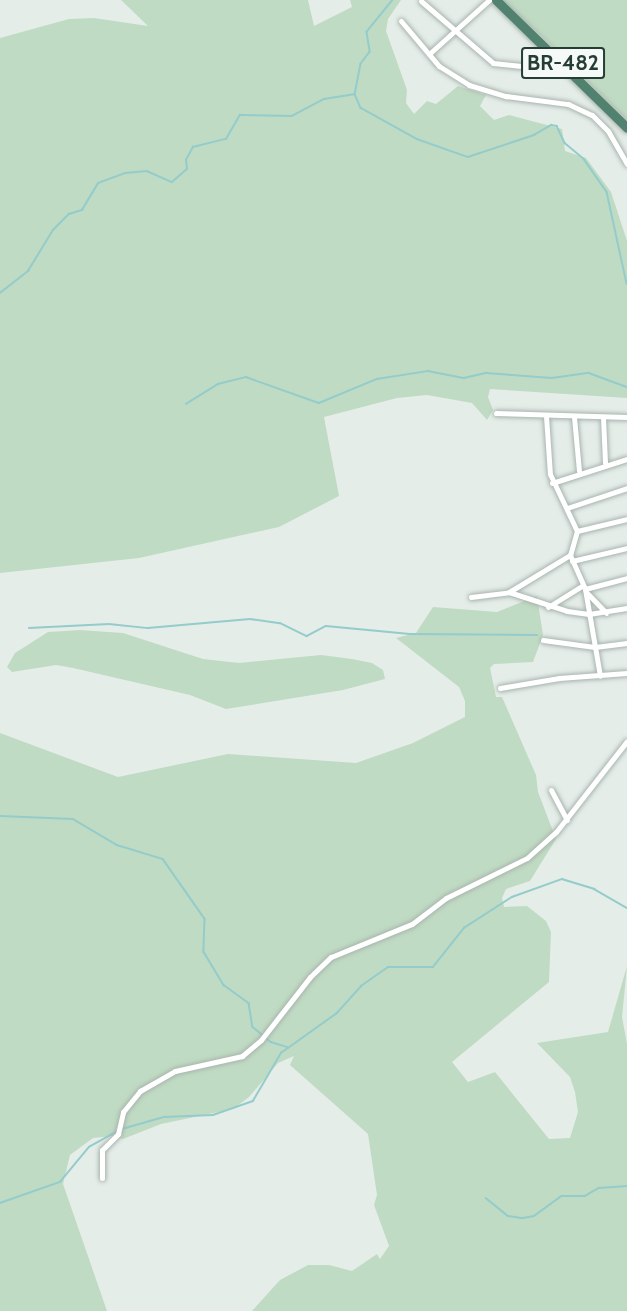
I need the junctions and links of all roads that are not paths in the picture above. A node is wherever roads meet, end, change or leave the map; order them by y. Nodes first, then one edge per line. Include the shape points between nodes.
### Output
1 (489, 0) edge
2 (496, 0) edge
3 (421, 1) edge
4 (400, 21) dead end
5 (455, 32) junction
6 (429, 54) junction
7 (553, 54) junction
8 (627, 128) edge
9 (627, 164) edge
10 (496, 413) dead end
11 (546, 416) junction
12 (574, 417) junction
13 (603, 417) junction
14 (625, 417) edge
15 (627, 459) edge
16 (605, 463) junction
17 (579, 471) junction
18 (552, 483) junction
19 (627, 488) edge
20 (567, 508) junction
21 (627, 519) edge
22 (577, 531) junction
23 (627, 548) edge
24 (571, 558) junction
25 (627, 578) edge
26 (584, 589) junction
27 (509, 592) junction
28 (471, 597) dead end
29 (547, 607) junction
30 (627, 608) edge
31 (606, 613) junction
32 (589, 614) junction
33 (543, 640) dead end
34 (627, 643) edge
35 (595, 647) junction
36 (627, 673) edge
37 (600, 676) junction
38 (500, 688) dead end
39 (627, 741) edge
40 (551, 790) dead end
41 (567, 820) junction
42 (102, 1178) dead end

1 - 5 street
2 - 7 highway, BR-482
3 - 5 street
4 - 6 street
5 - 6 street
5 - 7 street via 498,65 524,66
6 - 9 street via 451,75 479,89 568,104 585,111 608,131
7 - 8 highway, BR-482
10 - 11 street
11 - 12 street
11 - 18 street
12 - 13 street
12 - 17 street
13 - 14 street
13 - 16 street
15 - 16 street
16 - 17 street
17 - 18 street
18 - 20 street
19 - 20 street
20 - 22 street
21 - 22 street
22 - 24 street
23 - 24 street
24 - 26 street
24 - 27 street
25 - 26 street
26 - 29 street
26 - 31 street
26 - 32 street
27 - 28 street
27 - 29 street
29 - 32 street
30 - 31 street
31 - 32 street
32 - 35 street
33 - 35 street
34 - 35 street
35 - 37 street
36 - 37 street
37 - 38 street
39 - 41 street
40 - 41 street
41 - 42 street via 527,858 446,898 412,924 331,957 310,976 261,1040 242,1056 175,1071 146,1086 128,1103 118,1134 102,1150

